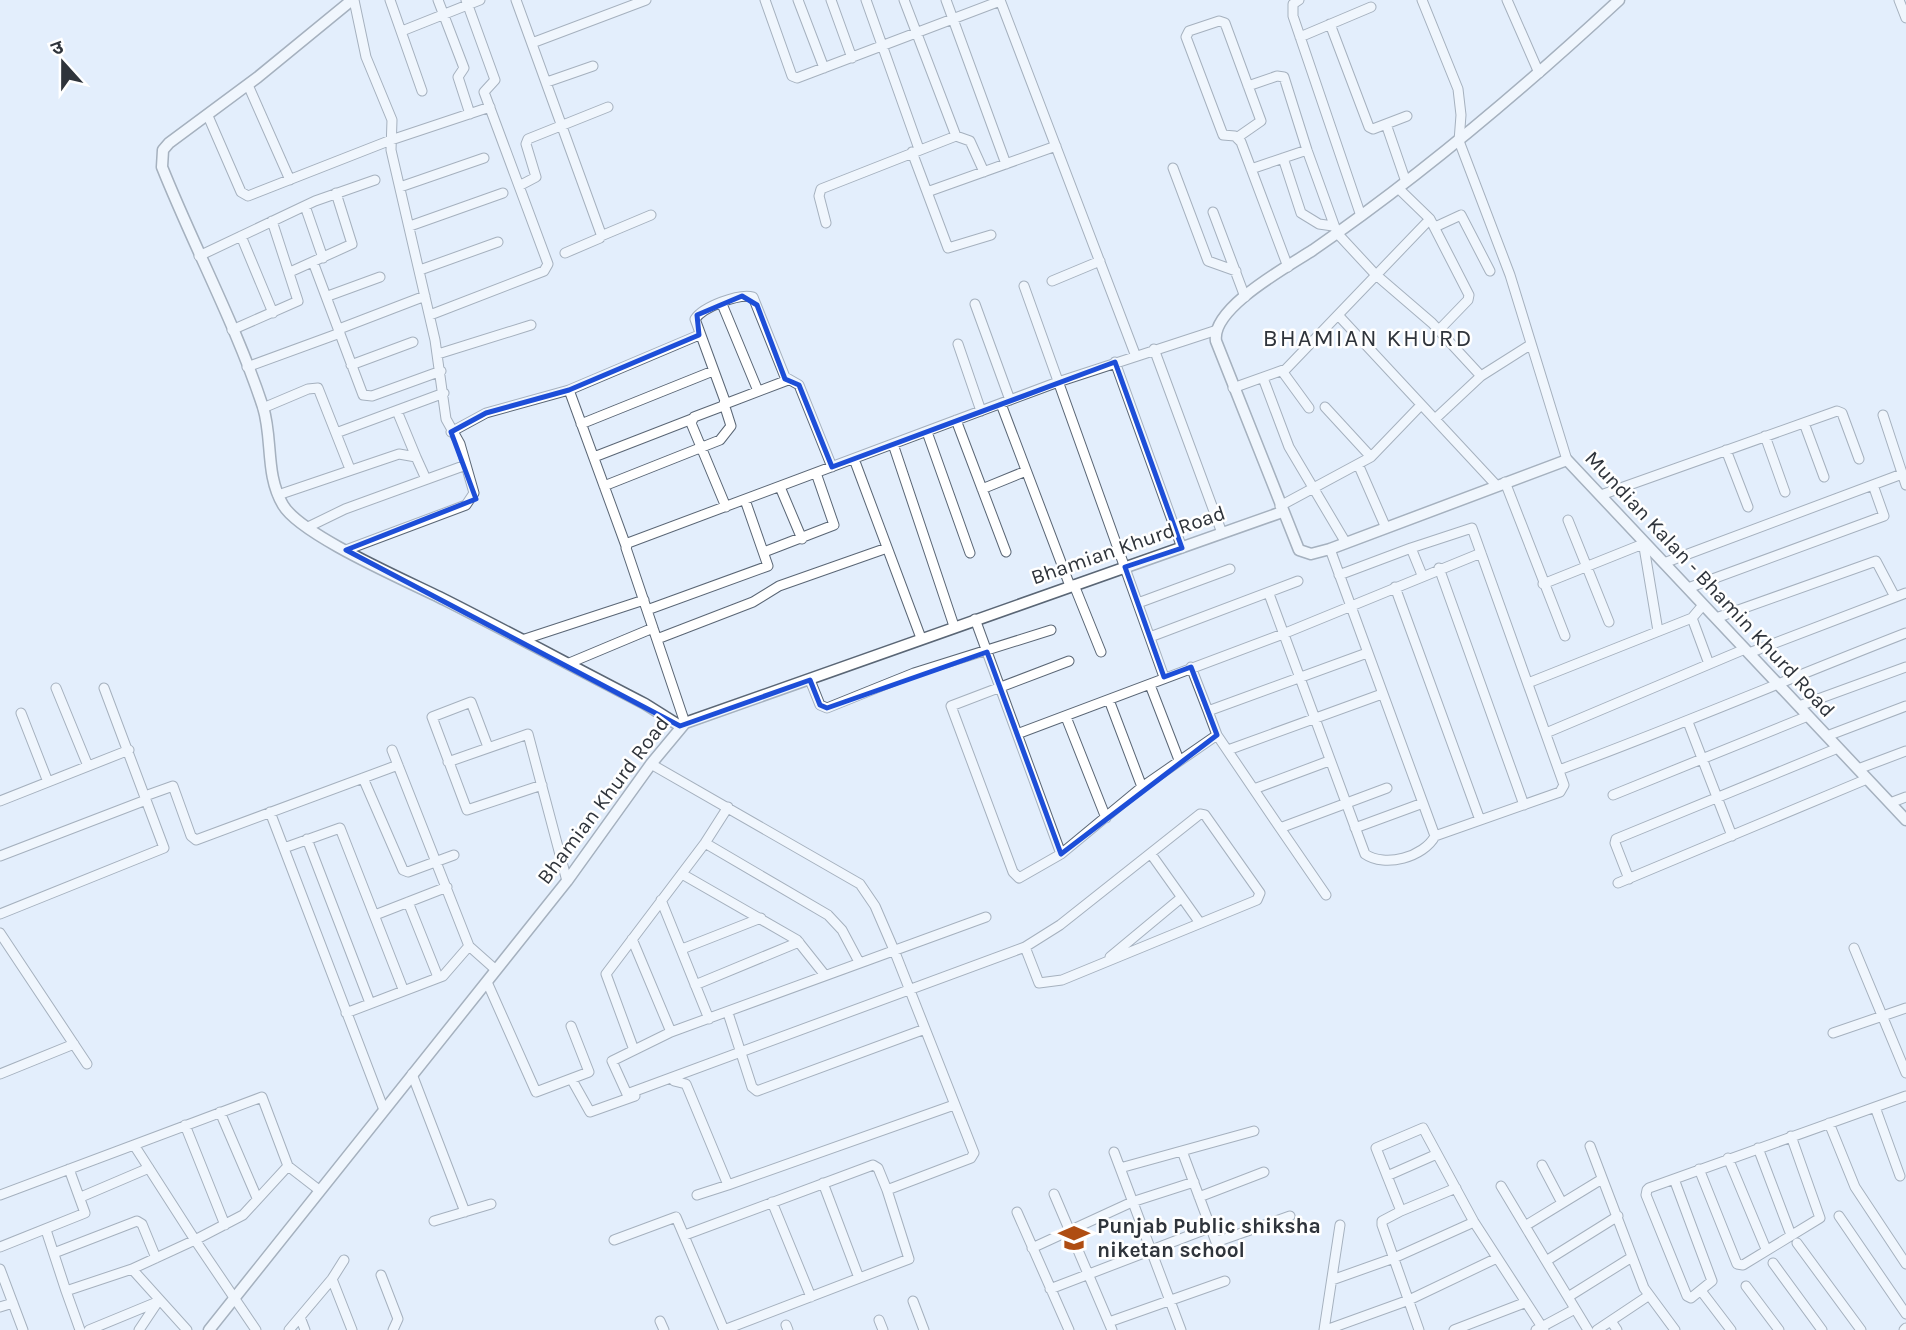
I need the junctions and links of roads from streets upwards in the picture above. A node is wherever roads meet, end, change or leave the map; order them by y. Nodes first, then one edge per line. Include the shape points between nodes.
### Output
1 (353, 0) edge
2 (390, 0) edge
3 (438, 0) edge
4 (480, 0) edge
5 (516, 0) edge
6 (646, 0) edge
7 (765, 0) edge
8 (798, 0) edge
9 (831, 0) edge
10 (866, 0) edge
11 (904, 0) edge
12 (946, 0) edge
13 (1299, 0) edge
14 (1422, 0) edge
15 (1507, 0) edge
16 (1602, 0) edge
17 (1619, 0) edge
18 (1899, 0) edge
19 (1000, 1) edge
20 (467, 2) edge
21 (1371, 7) dead end
22 (1607, 11) junction
23 (443, 14) junction
24 (1906, 18) edge
25 (953, 19) junction
26 (1330, 24) junction
27 (402, 31) junction
28 (916, 33) junction
29 (1300, 37) junction
30 (532, 43) junction
31 (884, 46) junction
32 (852, 58) junction
33 (593, 66) dead end
34 (824, 68) junction
35 (1539, 74) junction
36 (547, 82) junction
37 (248, 85) junction
38 (1248, 86) junction
39 (422, 91) dead end
40 (489, 107) junction
41 (608, 107) dead end
42 (470, 114) junction
43 (208, 116) junction
44 (1407, 116) dead end
45 (1386, 124) junction
46 (562, 125) junction
47 (956, 136) junction
48 (1238, 137) junction
49 (391, 140) junction
50 (1459, 141) junction
51 (1056, 146) junction
52 (1307, 150) junction
53 (916, 151) junction
54 (484, 158) dead end
55 (1283, 158) junction
56 (1006, 164) junction
57 (1173, 168) dead end
58 (1251, 169) junction
59 (984, 172) junction
60 (290, 180) junction
61 (375, 180) dead end
62 (1402, 185) junction
63 (519, 186) junction
64 (400, 187) junction
65 (927, 192) junction
66 (336, 193) junction
67 (503, 193) dead end
68 (305, 205) junction
69 (1213, 212) dead end
70 (651, 215) dead end
71 (1361, 216) junction
72 (272, 221) junction
73 (826, 223) dead end
74 (1432, 223) junction
75 (410, 226) junction
76 (1335, 230) junction
77 (991, 234) dead end
78 (241, 236) junction
79 (601, 236) junction
80 (498, 242) dead end
81 (565, 253) dead end
82 (199, 256) junction
83 (318, 260) junction
84 (1100, 261) junction
85 (1287, 267) junction
86 (419, 270) junction
87 (1236, 271) junction
88 (1490, 271) dead end
89 (290, 272) junction
90 (1377, 276) junction
91 (380, 277) dead end
92 (1052, 281) dead end
93 (1024, 286) dead end
94 (328, 296) junction
95 (425, 296) junction
96 (1245, 298) junction
97 (722, 304) junction
98 (975, 304) dead end
99 (273, 313) junction
100 (430, 315) junction
101 (1338, 316) junction
102 (531, 325) dead end
103 (232, 330) junction
104 (1439, 330) junction
105 (340, 331) junction
106 (1214, 331) junction
107 (699, 335) junction
108 (413, 342) dead end
109 (958, 344) dead end
110 (1530, 345) junction
111 (1154, 349) junction
112 (438, 354) junction
113 (1135, 354) junction
114 (1115, 362) junction
115 (351, 365) junction
116 (247, 367) junction
117 (713, 370) junction
118 (441, 371) junction
119 (1282, 371) junction
120 (1480, 376) junction
121 (1263, 378) junction
122 (788, 380) junction
123 (1058, 382) junction
124 (1233, 388) junction
125 (569, 390) junction
126 (758, 391) junction
127 (444, 393) junction
128 (1006, 402) junction
129 (725, 404) junction
130 (1421, 405) junction
131 (1325, 407) dead end
132 (263, 408) junction
133 (1309, 408) dead end
134 (397, 411) junction
135 (981, 411) junction
136 (1883, 415) dead end
137 (692, 419) junction
138 (1435, 419) junction
139 (956, 421) junction
140 (1804, 423) junction
141 (582, 424) junction
142 (451, 432) junction
143 (927, 432) junction
144 (336, 433) junction
145 (1765, 436) junction
146 (893, 444) junction
147 (702, 449) junction
148 (1726, 450) junction
149 (416, 457) junction
150 (594, 457) junction
151 (1371, 457) junction
152 (854, 459) junction
153 (1567, 460) junction
154 (1859, 460) dead end
155 (1359, 464) junction
156 (466, 465) junction
157 (832, 467) junction
158 (350, 469) junction
159 (1027, 471) junction
160 (816, 473) junction
161 (1902, 474) junction
162 (1824, 477) dead end
163 (426, 479) junction
164 (1501, 484) junction
165 (1873, 485) junction
166 (1906, 485) edge
167 (604, 486) junction
168 (780, 486) junction
169 (982, 489) junction
170 (1313, 489) junction
171 (1785, 492) dead end
172 (278, 495) junction
173 (1601, 495) junction
174 (745, 500) junction
175 (726, 507) junction
176 (1748, 507) dead end
177 (1281, 509) junction
178 (1568, 520) dead end
179 (308, 527) junction
180 (1387, 528) junction
181 (1222, 533) junction
182 (802, 539) junction
183 (1643, 542) junction
184 (1346, 543) junction
185 (626, 545) junction
186 (887, 548) junction
187 (1182, 548) junction
188 (1411, 548) junction
189 (1330, 549) junction
190 (346, 550) junction
191 (764, 552) junction
192 (1006, 552) dead end
193 (1481, 552) junction
194 (970, 553) dead end
195 (1664, 563) junction
196 (1588, 565) junction
197 (1125, 567) junction
198 (1439, 568) junction
199 (1230, 569) dead end
200 (1339, 575) junction
201 (1422, 575) junction
202 (1298, 581) dead end
203 (1543, 584) junction
204 (1072, 585) junction
205 (1395, 587) junction
206 (1688, 588) junction
207 (1906, 593) edge
208 (1269, 594) junction
209 (1895, 597) junction
210 (1138, 603) junction
211 (646, 605) junction
212 (1349, 605) junction
213 (1703, 605) junction
214 (1692, 618) junction
215 (1716, 618) junction
216 (975, 619) junction
217 (1609, 622) dead end
218 (954, 626) junction
219 (653, 628) junction
220 (1051, 630) dead end
221 (1658, 631) junction
222 (1906, 633) edge
223 (1283, 634) junction
224 (1564, 636) dead end
225 (1150, 637) junction
226 (921, 638) junction
227 (657, 639) junction
228 (522, 640) junction
229 (1747, 651) junction
230 (987, 652) junction
231 (1101, 652) dead end
232 (1367, 653) junction
233 (1069, 661) dead end
234 (567, 664) junction
235 (1709, 664) junction
236 (1191, 667) junction
237 (1906, 667) edge
238 (1164, 677) junction
239 (1300, 678) junction
240 (810, 680) junction
241 (1528, 682) junction
242 (1777, 683) junction
243 (1150, 685) junction
244 (1000, 687) junction
245 (56, 688) dead end
246 (104, 688) dead end
247 (1382, 694) junction
248 (1109, 700) junction
249 (1798, 706) junction
250 (1906, 706) edge
251 (1208, 711) junction
252 (21, 713) dead end
253 (1808, 716) junction
254 (1066, 717) junction
255 (1313, 721) junction
256 (1688, 722) junction
257 (682, 724) junction
258 (1546, 733) junction
259 (1017, 734) junction
260 (1217, 735) junction
261 (1827, 736) junction
262 (488, 747) junction
263 (1838, 748) junction
264 (129, 750) junction
265 (392, 750) dead end
266 (1228, 750) junction
267 (1906, 751) edge
268 (1179, 760) junction
269 (1702, 760) junction
270 (1329, 761) junction
271 (448, 762) junction
272 (651, 764) junction
273 (88, 765) junction
274 (398, 765) junction
275 (1858, 769) junction
276 (1559, 770) junction
277 (363, 778) junction
278 (1867, 779) junction
279 (48, 782) junction
280 (542, 785) junction
281 (1142, 787) junction
282 (1387, 788) dead end
283 (1254, 789) junction
284 (1613, 795) dead end
285 (1906, 797) edge
286 (146, 798) junction
287 (1, 799) edge
288 (1717, 800) junction
289 (1345, 802) junction
290 (1423, 803) junction
291 (1890, 803) junction
292 (1524, 805) junction
293 (728, 807) junction
294 (270, 812) junction
295 (1105, 818) junction
296 (1480, 820) junction
297 (1906, 820) edge
298 (1280, 828) junction
299 (1355, 828) junction
300 (1435, 836) junction
301 (1731, 836) junction
302 (307, 839) junction
303 (705, 843) junction
304 (284, 848) junction
305 (1061, 853) junction
306 (1151, 854) junction
307 (454, 855) dead end
308 (0, 856) edge
309 (437, 862) junction
310 (681, 874) junction
311 (1629, 879) junction
312 (567, 881) junction
313 (1618, 883) dead end
314 (447, 887) junction
315 (1326, 895) dead end
316 (1181, 898) junction
317 (661, 900) junction
318 (408, 902) junction
319 (0, 914) edge
320 (375, 915) junction
321 (986, 917) dead end
322 (761, 918) junction
323 (1200, 923) junction
324 (0, 933) edge
325 (632, 939) junction
326 (799, 942) junction
327 (469, 946) junction
328 (1025, 947) junction
329 (1854, 948) dead end
330 (682, 949) junction
331 (894, 950) junction
332 (859, 962) junction
333 (1104, 963) junction
334 (496, 970) junction
335 (824, 974) junction
336 (438, 977) junction
337 (487, 982) junction
338 (695, 985) junction
339 (403, 989) junction
340 (910, 989) junction
341 (370, 1003) junction
342 (1906, 1008) edge
343 (346, 1013) junction
344 (728, 1013) junction
345 (1884, 1016) junction
346 (709, 1019) junction
347 (571, 1026) dead end
348 (925, 1029) junction
349 (671, 1032) junction
350 (1833, 1033) dead end
351 (74, 1044) junction
352 (635, 1050) junction
353 (741, 1053) junction
354 (87, 1064) dead end
355 (1906, 1073) edge
356 (0, 1074) edge
357 (412, 1074) junction
358 (572, 1080) junction
359 (1906, 1096) edge
360 (954, 1105) junction
361 (1875, 1107) junction
362 (384, 1110) junction
363 (220, 1112) junction
364 (1829, 1123) junction
365 (185, 1125) junction
366 (1254, 1131) dead end
367 (1791, 1136) junction
368 (134, 1144) junction
369 (1590, 1146) dead end
370 (1758, 1148) junction
371 (1182, 1151) junction
372 (1114, 1152) dead end
373 (1437, 1154) junction
374 (1728, 1158) junction
375 (1542, 1165) dead end
376 (288, 1166) junction
377 (149, 1168) junction
378 (1120, 1168) junction
379 (69, 1169) junction
380 (1699, 1169) junction
381 (1264, 1172) dead end
382 (1387, 1176) junction
383 (1900, 1176) dead end
384 (1674, 1179) junction
385 (1602, 1180) junction
386 (1194, 1182) junction
387 (823, 1183) junction
388 (728, 1185) junction
389 (1501, 1185) dead end
390 (1456, 1188) junction
391 (319, 1190) junction
392 (887, 1190) junction
393 (1054, 1194) dead end
394 (0, 1195) edge
395 (697, 1195) dead end
396 (1199, 1196) junction
397 (81, 1197) junction
398 (257, 1198) junction
399 (772, 1202) junction
400 (1132, 1202) junction
401 (1562, 1203) junction
402 (491, 1204) dead end
403 (1401, 1211) junction
404 (465, 1212) junction
405 (1017, 1212) dead end
406 (1290, 1216) dead end
407 (1618, 1216) junction
408 (1839, 1216) dead end
409 (434, 1221) dead end
410 (1474, 1222) junction
411 (225, 1225) junction
412 (1340, 1225) dead end
413 (1525, 1226) junction
414 (1209, 1227) junction
415 (46, 1230) junction
416 (1070, 1232) junction
417 (685, 1235) junction
418 (1794, 1239) junction
419 (195, 1240) junction
420 (614, 1240) dead end
421 (0, 1247) edge
422 (1032, 1248) junction
423 (1766, 1249) junction
424 (1149, 1251) junction
425 (54, 1253) junction
426 (1632, 1257) junction
427 (156, 1258) junction
428 (1394, 1258) junction
429 (1497, 1258) junction
430 (344, 1260) dead end
431 (1546, 1261) junction
432 (1773, 1263) dead end
433 (1906, 1264) edge
434 (0, 1269) edge
435 (132, 1269) junction
436 (1089, 1274) junction
437 (380, 1275) dead end
438 (859, 1278) junction
439 (332, 1279) junction
440 (1225, 1280) dead end
441 (1332, 1280) junction
442 (1746, 1286) dead end
443 (1050, 1289) junction
444 (66, 1291) junction
445 (1702, 1292) junction
446 (1648, 1296) junction
447 (811, 1297) junction
448 (1568, 1297) junction
449 (235, 1298) junction
450 (1409, 1300) junction
451 (158, 1301) junction
452 (913, 1301) dead end
453 (1169, 1301) junction
454 (13, 1303) junction
455 (1524, 1303) junction
456 (0, 1307) edge
457 (1575, 1309) junction
458 (1906, 1314) edge
459 (300, 1317) junction
460 (879, 1320) dead end
461 (1611, 1321) junction
462 (1111, 1326) edge
463 (1476, 1326) edge
464 (1541, 1329) edge
465 (23, 1330) edge
466 (80, 1330) edge
467 (89, 1330) edge
468 (139, 1330) edge
469 (187, 1330) edge
470 (209, 1330) edge
471 (256, 1330) edge
472 (289, 1330) edge
473 (305, 1330) edge
474 (352, 1330) edge
475 (393, 1330) edge
476 (724, 1330) edge
477 (883, 1330) edge
478 (924, 1330) edge
479 (1069, 1330) edge
480 (1181, 1330) edge
481 (1325, 1330) edge
482 (1419, 1330) edge
483 (1454, 1330) edge
484 (1588, 1330) edge
485 (1597, 1330) edge
486 (1617, 1330) edge
487 (1675, 1330) edge
488 (1731, 1330) edge
489 (1779, 1330) edge
490 (1822, 1330) edge
491 (1861, 1330) edge

1 - 37 street
1 - 49 street via 366,57 392,120
2 - 27 street
3 - 23 street
4 - 20 street
5 - 30 street
6 - 30 street
7 - 34 street via 794,78
8 - 34 street
9 - 32 street
10 - 31 street
11 - 28 street
12 - 25 street
13 - 29 street via 1292,9
14 - 50 street via 1458,89
15 - 35 street
16 - 22 street
17 - 22 street
18 - 24 street
19 - 25 street
19 - 51 street
20 - 23 street
20 - 40 street via 495,80 484,90
21 - 26 street
22 - 35 street
23 - 27 street
23 - 42 street via 464,68 458,75
25 - 28 street
25 - 56 street
26 - 29 street
26 - 45 street via 1369,127
27 - 39 street
28 - 31 street
28 - 47 street
29 - 71 street
30 - 36 street
31 - 32 street
31 - 53 street
32 - 34 street
33 - 36 street
35 - 50 street
36 - 46 street
37 - 43 street
37 - 60 street
38 - 48 street via 1261,121
38 - 48 street via 1222,21 1187,33 1223,135
38 - 52 street via 1284,77
40 - 42 street
40 - 63 street
41 - 46 street
42 - 49 street
43 - 60 street via 243,195
43 - 82 street via 169,143 161,159
44 - 45 street
45 - 62 street
46 - 63 street via 527,141 536,177
46 - 79 street
47 - 53 street
47 - 59 street via 970,141
48 - 58 street
49 - 60 street
49 - 64 street
50 - 62 street
50 - 110 street via 1510,275
51 - 56 street
51 - 84 street
52 - 55 street
52 - 76 street
53 - 65 street
53 - 73 street via 821,189
54 - 64 street
55 - 58 street
55 - 76 street via 1301,213
56 - 59 street
57 - 87 street via 1208,261
58 - 85 street
59 - 65 street
61 - 66 street
62 - 71 street
62 - 74 street
63 - 100 street via 547,267
64 - 75 street
65 - 77 street via 948,247
66 - 68 street
66 - 83 street via 352,244
67 - 75 street
68 - 72 street
68 - 83 street
69 - 87 street
70 - 79 street
71 - 76 street
72 - 78 street
72 - 89 street
74 - 88 street via 1461,215
74 - 90 street
74 - 104 street via 1469,297
75 - 86 street
76 - 85 street
76 - 90 street
78 - 82 street
78 - 99 street
79 - 81 street
80 - 86 street
82 - 103 street
83 - 89 street
83 - 94 street
84 - 92 street
84 - 113 street
85 - 96 street
86 - 95 street
87 - 96 street
89 - 99 street via 298,301
90 - 101 street
90 - 104 street
91 - 94 street
93 - 123 street
94 - 105 street
95 - 100 street
95 - 105 street
96 - 106 street
97 - 107 street via 697,315
97 - 122 street via 753,297
97 - 126 street
98 - 128 street
99 - 103 street
100 - 112 street
101 - 119 street
101 - 130 street
102 - 112 street
103 - 116 street
104 - 120 street
105 - 115 street
105 - 116 street
106 - 111 street
106 - 124 street
107 - 117 street
107 - 125 street
108 - 115 street
109 - 135 street
110 - 120 street
110 - 153 street
111 - 113 street
111 - 181 street
112 - 118 street
113 - 114 street
114 - 123 street
114 - 187 street
115 - 118 street via 367,397
116 - 132 street
117 - 129 street
117 - 141 street
118 - 127 street
119 - 121 street
119 - 133 street
120 - 138 street
121 - 124 street
121 - 170 street via 1289,447
122 - 126 street
122 - 157 street via 799,385
123 - 128 street
123 - 197 street
124 - 177 street
125 - 141 street
125 - 142 street via 486,413
126 - 129 street
127 - 134 street
127 - 142 street
128 - 135 street
128 - 159 street
129 - 137 street
129 - 147 street via 729,432
130 - 138 street
130 - 151 street
131 - 151 street
132 - 144 street via 318,388
132 - 172 street
134 - 144 street
134 - 149 street
135 - 139 street
136 - 161 street
137 - 147 street
137 - 150 street
138 - 164 street
139 - 143 street
139 - 169 street
140 - 145 street
140 - 154 street via 1842,412
140 - 162 street
141 - 150 street
142 - 156 street
143 - 146 street
143 - 194 street
144 - 158 street
145 - 148 street
145 - 171 street
146 - 152 street
146 - 218 street
147 - 167 street
147 - 175 street
148 - 173 street
148 - 176 street
149 - 158 street via 389,455
149 - 163 street
150 - 167 street
151 - 155 street
152 - 157 street
152 - 186 street
153 - 164 street, Mundian Kalan - Bhamin Khurd Road
153 - 173 street, Mundian Kalan - Bhamin Khurd Road
155 - 170 street
155 - 180 street
156 - 163 street
156 - 190 street via 474,490 470,502
157 - 160 street
158 - 172 street
159 - 169 street
159 - 204 street
160 - 168 street
160 - 182 street via 835,524
161 - 165 street
161 - 166 street
163 - 179 street
164 - 180 street, Mundian Kalan - Bhamin Khurd Road
164 - 203 street
165 - 195 street
165 - 206 street via 1884,516
167 - 185 street
168 - 174 street
168 - 182 street
169 - 192 street
170 - 177 street
170 - 184 street
172 - 179 street via 290,514
173 - 183 street, Mundian Kalan - Bhamin Khurd Road
174 - 175 street
174 - 191 street
175 - 185 street
177 - 181 street, Bhamian Khurd Road
177 - 189 street, Mundian Kalan - Bhamin Khurd Road via 1299,550 1311,554
178 - 196 street
179 - 190 street
180 - 184 street, Mundian Kalan - Bhamin Khurd Road
181 - 187 street, Bhamian Khurd Road
182 - 191 street
183 - 195 street, Mundian Kalan - Bhamin Khurd Road
183 - 196 street
183 - 221 street
184 - 189 street, Mundian Kalan - Bhamin Khurd Road
185 - 211 street
186 - 226 street
186 - 227 street via 779,586 753,602
187 - 197 street, Bhamian Khurd Road
188 - 193 street via 1469,527
188 - 200 street
188 - 201 street
189 - 200 street
190 - 228 street
191 - 211 street via 769,563 766,567
193 - 198 street
193 - 241 street
195 - 206 street, Mundian Kalan - Bhamin Khurd Road
196 - 203 street
196 - 217 street
197 - 204 street, Bhamian Khurd Road
197 - 210 street
198 - 201 street
198 - 292 street
199 - 210 street
200 - 212 street
201 - 205 street
202 - 208 street
203 - 224 street
204 - 216 street, Bhamian Khurd Road
204 - 231 street
205 - 212 street
205 - 296 street
206 - 213 street, Mundian Kalan - Bhamin Khurd Road
207 - 209 street
208 - 223 street
208 - 225 street
209 - 215 street via 1876,561
209 - 229 street
210 - 225 street
211 - 219 street
211 - 228 street
212 - 223 street
212 - 232 street
213 - 214 street
213 - 215 street, Mundian Kalan - Bhamin Khurd Road
214 - 221 street
214 - 235 street
215 - 229 street, Mundian Kalan - Bhamin Khurd Road
216 - 218 street, Bhamian Khurd Road
216 - 230 street
218 - 226 street, Bhamian Khurd Road
219 - 227 street
219 - 234 street
220 - 230 street
221 - 241 street
222 - 242 street
223 - 236 street
223 - 239 street
225 - 238 street
226 - 240 street, Bhamian Khurd Road
227 - 257 street
228 - 234 street
229 - 235 street
229 - 242 street, Mundian Kalan - Bhamin Khurd Road
230 - 240 street via 914,673 825,709
230 - 244 street
232 - 239 street
232 - 247 street
233 - 244 street
234 - 257 street
235 - 258 street
236 - 238 street
236 - 251 street
237 - 249 street
238 - 243 street
239 - 251 street
239 - 255 street
240 - 257 street, Bhamian Khurd Road
241 - 258 street
242 - 249 street, Mundian Kalan - Bhamin Khurd Road
242 - 256 street
243 - 248 street
243 - 268 street
244 - 259 street
244 - 305 street via 951,705 968,758 1015,875 1025,877
245 - 273 street
246 - 264 street
247 - 255 street
247 - 290 street
248 - 254 street
248 - 281 street
249 - 253 street, Mundian Kalan - Bhamin Khurd Road
250 - 261 street
251 - 260 street
252 - 279 street
253 - 261 street, Mundian Kalan - Bhamin Khurd Road
253 - 269 street
254 - 259 street
254 - 295 street
255 - 266 street
255 - 270 street
256 - 269 street
256 - 276 street
257 - 272 street, Bhamian Khurd Road
258 - 276 street
259 - 305 street
260 - 266 street
260 - 268 street
261 - 263 street, Mundian Kalan - Bhamin Khurd Road
262 - 271 street
262 - 271 street via 471,702 447,710 432,718
262 - 280 street via 528,734
263 - 275 street, Mundian Kalan - Bhamin Khurd Road
263 - 288 street
264 - 273 street
264 - 286 street
265 - 274 street
266 - 283 street
267 - 275 street
268 - 281 street
269 - 284 street
269 - 288 street
270 - 283 street
270 - 289 street
271 - 280 street via 467,810
272 - 293 street
272 - 312 street, Bhamian Khurd Road
273 - 279 street
274 - 277 street
274 - 309 street
275 - 278 street, Mundian Kalan - Bhamin Khurd Road
276 - 292 street via 1563,789
277 - 294 street
277 - 309 street via 403,870
278 - 291 street, Mundian Kalan - Bhamin Khurd Road
278 - 301 street
279 - 287 street
280 - 312 street
281 - 295 street
282 - 289 street
283 - 298 street
285 - 291 street
286 - 294 street via 173,786 195,840
286 - 308 street
286 - 319 street via 163,849
288 - 301 street
288 - 311 street via 1615,840
289 - 298 street
289 - 299 street
290 - 299 street
290 - 300 street
291 - 297 street, Mundian Kalan - Bhamin Khurd Road
292 - 296 street
293 - 303 street
293 - 331 street via 860,884
294 - 304 street
295 - 305 street
296 - 300 street
298 - 315 street
299 - 300 street via 1365,854 1381,859 1424,851
301 - 311 street
302 - 304 street
302 - 320 street via 340,828
302 - 341 street
303 - 310 street
303 - 332 street via 828,915
304 - 343 street
306 - 316 street
306 - 323 street via 1200,814 1216,827 1260,895
306 - 328 street
307 - 309 street
309 - 314 street
310 - 317 street
310 - 322 street
311 - 313 street
312 - 334 street, Bhamian Khurd Road
314 - 318 street
314 - 327 street
316 - 323 street
316 - 333 street
317 - 325 street
317 - 330 street
318 - 320 street
318 - 336 street
320 - 339 street
321 - 331 street
322 - 326 street
322 - 330 street
323 - 333 street
324 - 351 street
325 - 349 street
325 - 352 street via 605,978
326 - 335 street
326 - 338 street
327 - 334 street
327 - 336 street
328 - 333 street via 1041,984
328 - 340 street
329 - 345 street
330 - 338 street
331 - 332 street
331 - 340 street
332 - 335 street
334 - 337 street, Bhamian Khurd Road
335 - 344 street
336 - 339 street
337 - 357 street, Bhamian Khurd Road
337 - 358 street via 533,1090 539,1093
338 - 346 street
339 - 341 street
340 - 348 street
340 - 353 street
341 - 343 street
342 - 345 street
343 - 362 street
344 - 346 street
344 - 353 street
345 - 350 street
345 - 355 street
346 - 349 street
347 - 358 street via 590,1070
348 - 353 street via 757,1091
348 - 360 street
349 - 352 street
351 - 354 street
351 - 356 street
352 - 353 street via 612,1061 627,1094
357 - 362 street, Bhamian Khurd Road
357 - 404 street
358 - 388 street via 592,1113 683,1081
359 - 361 street
360 - 388 street
360 - 392 street via 973,1157
361 - 364 street
361 - 383 street
362 - 391 street, Bhamian Khurd Road
363 - 365 street
363 - 376 street via 263,1098
363 - 398 street
364 - 367 street
364 - 433 street via 1858,1193
365 - 368 street
365 - 411 street
366 - 371 street
367 - 370 street
367 - 418 street via 1820,1217
368 - 377 street
368 - 379 street
369 - 385 street
370 - 374 street
370 - 418 street
371 - 378 street
371 - 386 street
372 - 378 street
373 - 382 street
373 - 382 street via 1424,1128 1377,1147
373 - 390 street
374 - 380 street
374 - 423 street
375 - 401 street
376 - 391 street
376 - 398 street
377 - 397 street
377 - 419 street
378 - 400 street
379 - 394 street
379 - 397 street
380 - 384 street
380 - 423 street via 1738,1265
381 - 396 street
382 - 403 street
384 - 445 street via 1712,1281
384 - 445 street via 1646,1193 1687,1296
385 - 401 street
385 - 407 street
386 - 396 street
386 - 400 street
387 - 392 street via 875,1164
387 - 399 street
387 - 438 street
388 - 395 street
389 - 413 street
390 - 403 street
390 - 410 street
391 - 449 street, Bhamian Khurd Road
392 - 438 street via 911,1258
393 - 416 street
396 - 414 street
397 - 415 street via 85,1213
398 - 411 street via 243,1215
399 - 417 street
399 - 447 street
400 - 416 street
400 - 424 street
401 - 413 street
402 - 404 street
403 - 428 street via 1381,1222
404 - 409 street
405 - 422 street
406 - 414 street via 1222,1242 1216,1241
407 - 426 street
407 - 431 street
408 - 458 street
410 - 428 street
410 - 429 street
411 - 419 street
412 - 441 street
413 - 431 street
414 - 424 street
415 - 421 street
415 - 425 street
416 - 422 street
416 - 436 street
417 - 420 street via 673,1216
417 - 476 street
418 - 423 street
418 - 491 street
419 - 427 street
419 - 449 street
422 - 443 street
424 - 436 street
424 - 453 street
425 - 427 street via 137,1221
425 - 444 street
426 - 446 street
426 - 448 street
427 - 435 street
428 - 441 street
428 - 450 street
429 - 450 street
429 - 455 street
430 - 439 street
431 - 448 street
432 - 490 street
434 - 454 street
435 - 444 street
435 - 451 street
436 - 443 street
436 - 462 street
437 - 475 street via 398,1317
438 - 447 street
439 - 459 street
439 - 474 street
440 - 453 street
441 - 481 street
442 - 489 street
443 - 479 street
444 - 466 street
445 - 488 street
446 - 461 street
446 - 487 street
447 - 476 street
448 - 457 street
449 - 470 street, Bhamian Khurd Road
449 - 471 street
450 - 481 street
450 - 482 street
451 - 467 street
451 - 468 street
451 - 469 street
452 - 478 street
453 - 462 street
453 - 480 street
454 - 456 street
454 - 465 street
455 - 463 street
455 - 464 street
457 - 464 street
457 - 484 street
459 - 472 street
459 - 473 street
460 - 477 street
461 - 485 street
461 - 486 street
463 - 483 street

